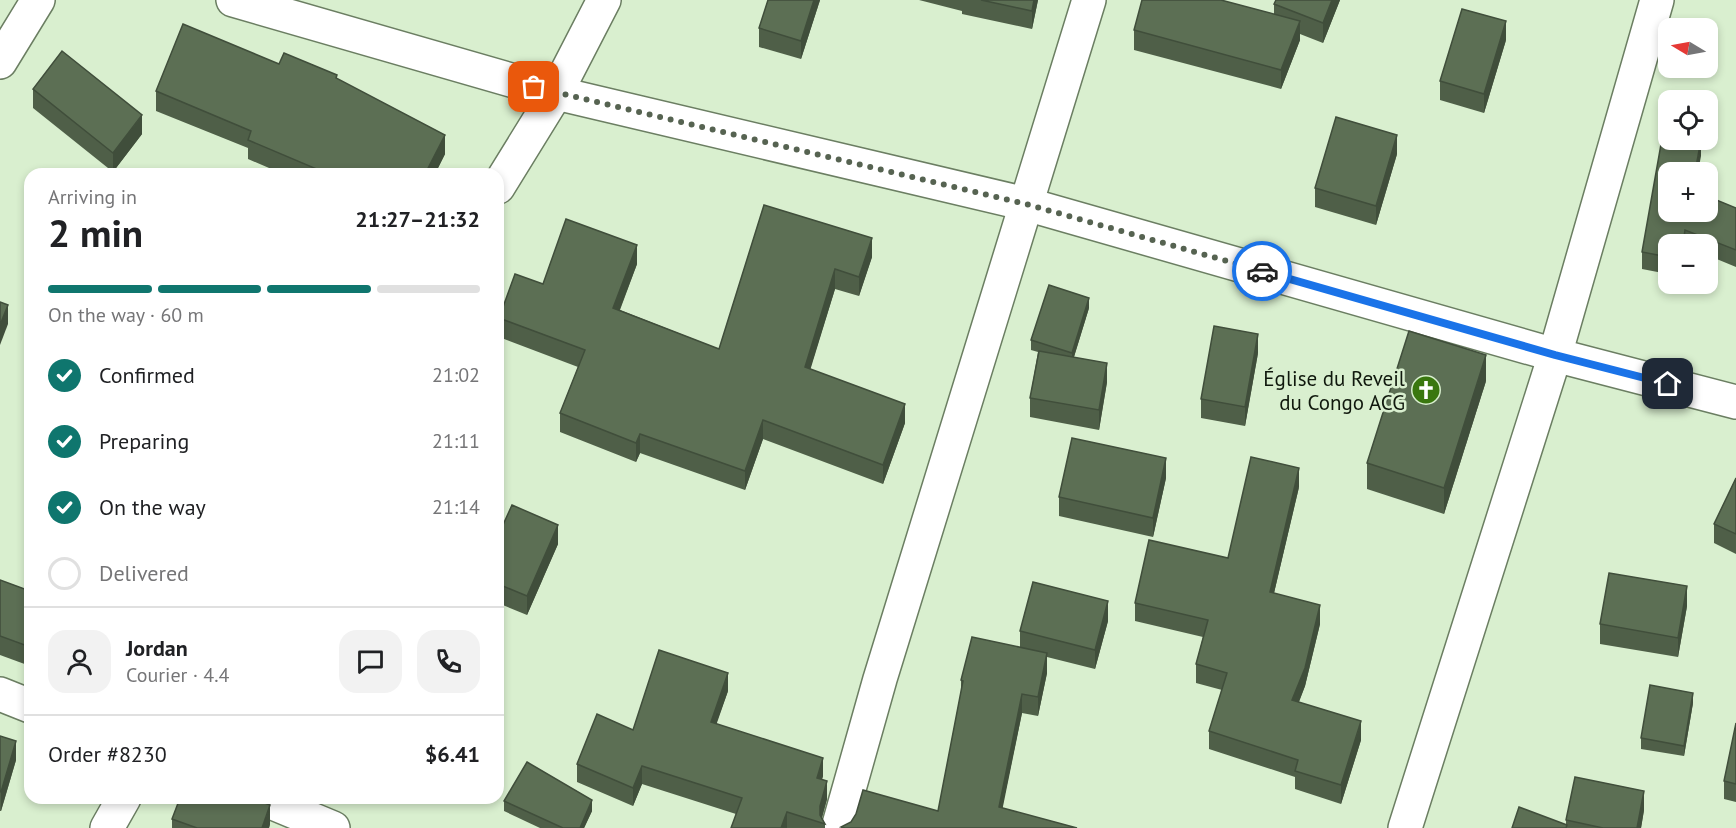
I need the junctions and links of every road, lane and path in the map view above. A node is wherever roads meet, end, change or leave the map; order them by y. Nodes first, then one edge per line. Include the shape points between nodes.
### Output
1 (38, 0) edge
2 (232, 0) edge
3 (604, 0) edge
4 (1089, 0) edge
5 (1657, 0) edge
6 (0, 62) edge
7 (556, 93) junction
8 (504, 177) edge
9 (1026, 204) junction
10 (1555, 355) junction
11 (1736, 402) edge
12 (0, 694) edge
13 (24, 704) edge
14 (121, 804) edge
15 (275, 804) edge
16 (107, 828) edge
17 (333, 828) edge
18 (838, 828) edge
19 (1405, 828) edge

1 - 6 street
2 - 7 street
3 - 7 street
4 - 9 street
5 - 10 street
7 - 8 street
7 - 9 street
9 - 10 street
9 - 18 street
10 - 11 street
10 - 19 street
12 - 13 street
14 - 16 street
15 - 17 street

